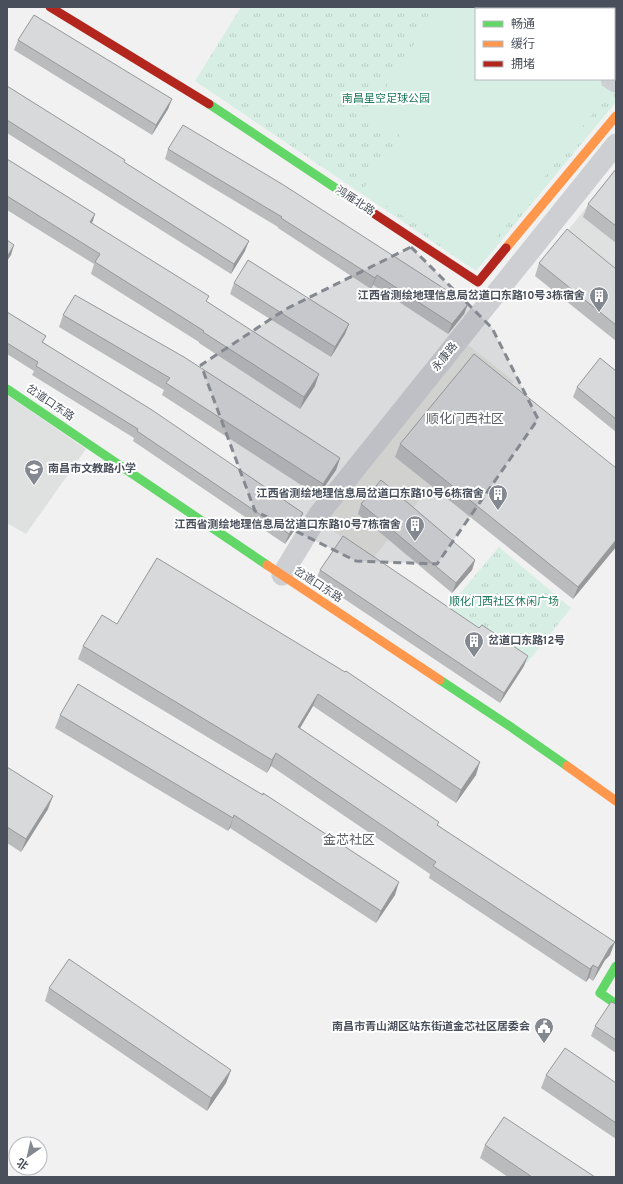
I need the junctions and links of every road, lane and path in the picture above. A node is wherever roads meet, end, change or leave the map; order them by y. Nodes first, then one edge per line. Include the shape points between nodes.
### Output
1 (50, 7) edge
2 (616, 116) edge
3 (616, 144) edge
4 (7, 389) edge
5 (282, 575) junction
6 (616, 801) edge
7 (616, 966) edge
8 (616, 1004) edge

1 - 2 street, 鸿雁北路 via 189,91 478,282
3 - 5 street, 永康路 via 319,514
4 - 5 street, 岔道口东路
5 - 6 street, 岔道口东路 via 508,725
7 - 8 street via 600,993

